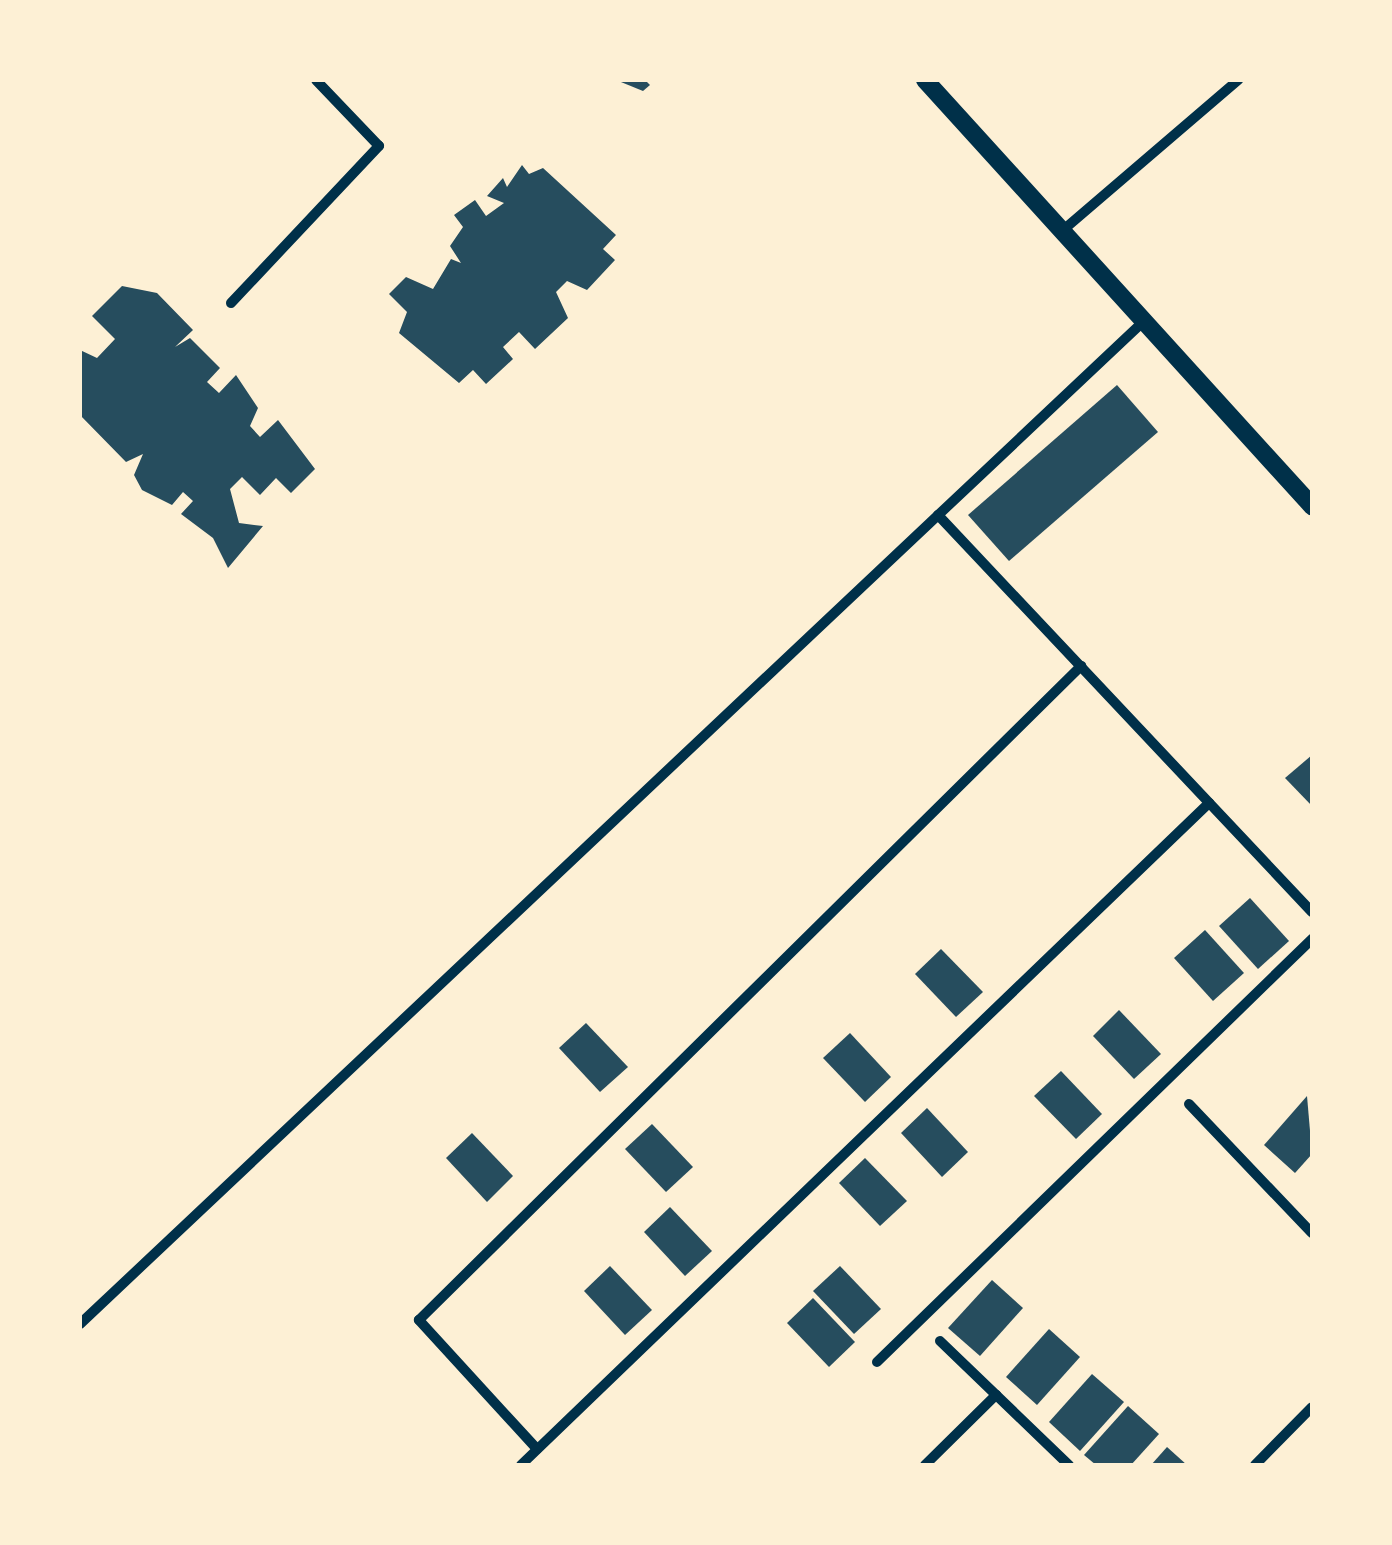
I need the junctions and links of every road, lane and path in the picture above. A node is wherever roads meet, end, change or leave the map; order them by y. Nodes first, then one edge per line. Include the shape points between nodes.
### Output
1 (316, 80) edge
2 (926, 80) edge
3 (1238, 80) edge
4 (1062, 230) junction
5 (230, 303) dead end
6 (1144, 320) junction
7 (1312, 506) edge
8 (938, 515) junction
9 (1080, 666) junction
10 (1209, 803) junction
11 (1312, 912) edge
12 (1312, 939) edge
13 (1189, 1104) dead end
14 (1312, 1233) edge
15 (80, 1324) edge
16 (940, 1341) dead end
17 (877, 1362) dead end
18 (996, 1394) junction
19 (1312, 1408) edge
20 (538, 1449) junction
21 (521, 1465) edge
22 (925, 1465) edge
23 (1069, 1465) edge
24 (1255, 1465) edge

1 - 5 street via 379,146
2 - 4 street
3 - 4 street
4 - 6 street
6 - 7 street
6 - 8 street
8 - 9 street
8 - 15 street
9 - 10 street
9 - 20 street via 418,1320
10 - 11 street
10 - 20 street
12 - 17 street
13 - 14 street
16 - 18 street
18 - 22 street
18 - 23 street
19 - 24 street
20 - 21 street

